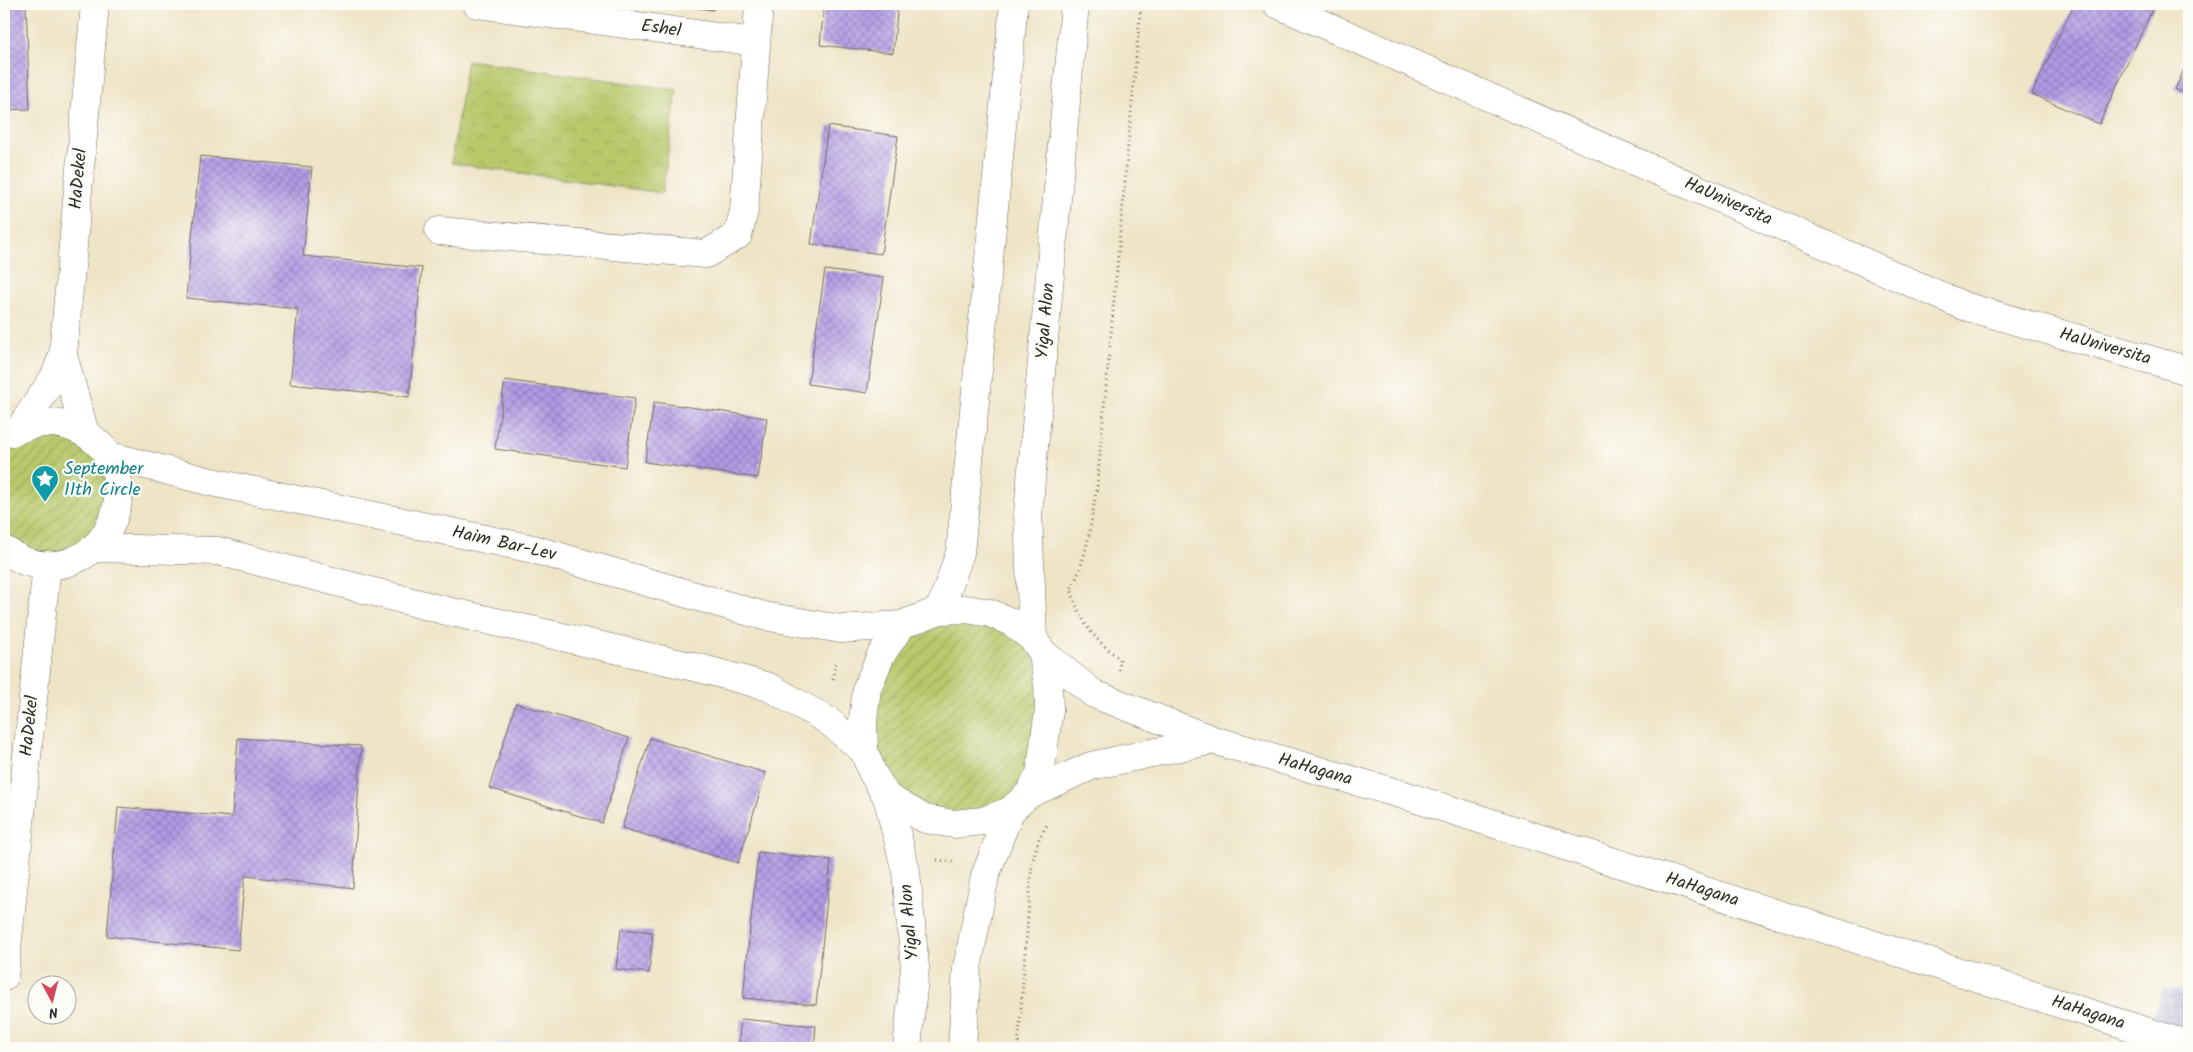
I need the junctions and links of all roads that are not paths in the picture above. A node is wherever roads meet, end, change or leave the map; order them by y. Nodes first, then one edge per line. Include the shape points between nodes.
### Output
1 (95, 4) edge
2 (477, 4) edge
3 (759, 4) edge
4 (1014, 4) edge
5 (1091, 4) edge
6 (1277, 4) edge
7 (1074, 15) edge
8 (756, 42) junction
9 (439, 231) dead end
10 (63, 355) junction
11 (2189, 371) edge
12 (12, 433) edge
13 (85, 433) junction
14 (106, 455) junction
15 (94, 548) junction
16 (4, 550) edge
17 (47, 565) junction
18 (940, 610) junction
19 (901, 625) junction
20 (1038, 646) junction
21 (1213, 740) junction
22 (864, 751) junction
23 (14, 783) edge
24 (887, 797) junction
25 (1020, 803) junction
26 (4, 976) edge
27 (2189, 1045) edge
28 (907, 1048) edge
29 (962, 1048) edge

1 - 10 street, HaDekel
2 - 8 street, Eshel
3 - 8 street
4 - 18 street via 960,553
5 - 7 street
6 - 11 street, HaUniversita via 1964,306
7 - 20 street, Yigal Alon via 1028,513
8 - 9 street via 744,211 738,235 706,254
10 - 12 street, HaDekel via 55,376
10 - 13 street, HaDekel
12 - 13 street via 42,423 65,424
13 - 14 street via 103,448
14 - 15 street via 114,467 119,489 117,511 108,532
14 - 19 street, Haim Bar-Lev via 207,481 533,549 764,616 841,629
15 - 17 street via 72,561
15 - 22 street via 218,552 444,610 703,669 769,687 827,720
16 - 17 street via 23,561
17 - 23 street, HaDekel
18 - 19 street, Haim Bar-Lev
18 - 20 street, HaHagana via 966,609 990,613 1013,623
19 - 22 street via 881,655 867,688
20 - 21 street, HaHagana via 1094,694
20 - 25 street, Yigal Alon via 1048,685 1049,710 1040,774
21 - 25 street, HaHagana via 1091,766
21 - 27 street, HaHagana via 1408,796
22 - 24 street
23 - 26 street, HaDekel
24 - 25 street, HaHagana via 925,819 954,824 983,821
24 - 28 street, Yigal Alon via 906,871 914,967
25 - 29 street via 985,876 967,968

